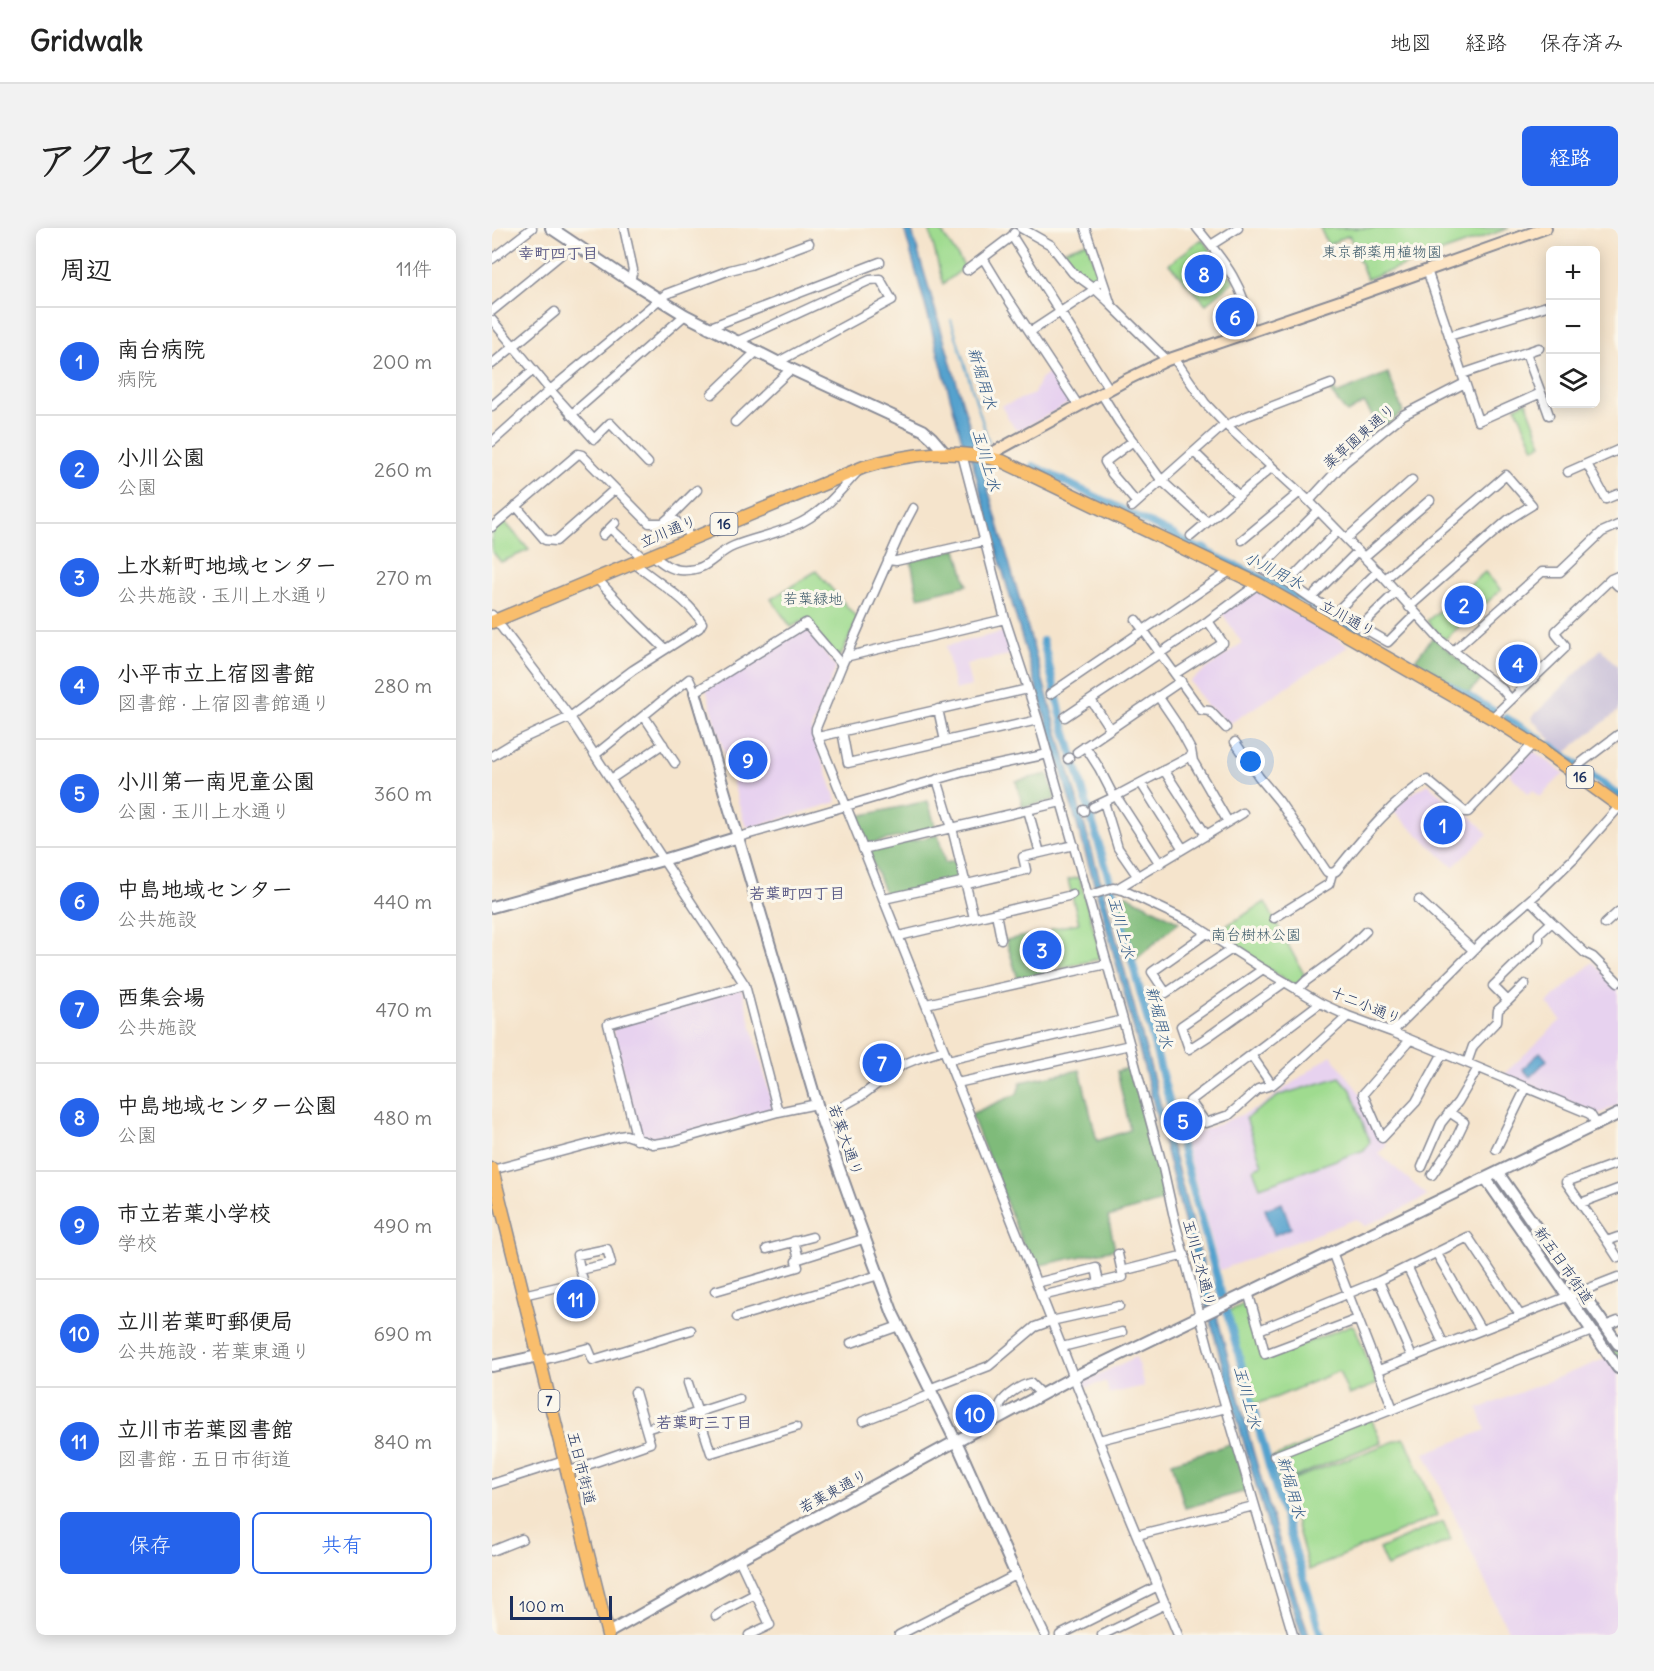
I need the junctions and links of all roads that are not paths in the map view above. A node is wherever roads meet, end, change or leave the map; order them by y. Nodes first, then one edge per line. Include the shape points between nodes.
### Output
1 (532, 228) edge
2 (551, 228) edge
3 (624, 228) edge
4 (1019, 228) edge
5 (1085, 228) edge
6 (1197, 228) edge
7 (1238, 228) edge
8 (1546, 228) edge
9 (1012, 236) junction
10 (809, 243) dead end
11 (574, 244) junction
12 (1211, 245) junction
13 (983, 258) junction
14 (492, 259) edge
15 (880, 262) dead end
16 (967, 270) dead end
17 (1427, 270) junction
18 (1102, 278) junction
19 (630, 281) junction
20 (1094, 288) junction
21 (660, 299) junction
22 (1111, 305) junction
23 (1546, 307) edge
24 (492, 311) edge
25 (555, 312) dead end
26 (1060, 312) junction
27 (685, 315) junction
28 (492, 320) edge
29 (708, 328) junction
30 (1251, 330) junction
31 (1029, 332) junction
32 (1449, 336) junction
33 (736, 342) junction
34 (513, 346) junction
35 (1539, 348) dead end
36 (757, 351) junction
37 (1526, 352) junction
38 (1171, 359) junction
39 (778, 362) junction
40 (492, 364) edge
41 (791, 369) junction
42 (533, 370) junction
43 (1463, 378) junction
44 (1331, 384) dead end
45 (550, 390) junction
46 (1105, 391) junction
47 (1541, 393) junction
48 (712, 394) dead end
49 (1078, 405) junction
50 (492, 406) edge
51 (571, 415) junction
52 (1549, 415) dead end
53 (735, 422) dead end
54 (1226, 425) junction
55 (1133, 441) junction
56 (492, 442) edge
57 (1618, 450) edge
58 (944, 452) junction
59 (1194, 452) junction
60 (963, 454) junction
61 (983, 456) junction
62 (648, 463) dead end
63 (1587, 464) junction
64 (1272, 467) junction
65 (860, 468) junction
66 (1568, 472) dead end
67 (1412, 480) dead end
68 (1162, 481) junction
69 (615, 489) junction
70 (697, 490) dead end
71 (1299, 492) junction
72 (1618, 494) edge
73 (1239, 496) junction
74 (1430, 500) dead end
75 (1309, 501) junction
76 (516, 506) junction
77 (913, 508) dead end
78 (1318, 511) junction
79 (671, 516) junction
80 (1207, 522) junction
81 (1618, 525) edge
82 (492, 527) edge
83 (610, 529) dead end
84 (1338, 531) junction
85 (1191, 536) dead end
86 (690, 539) junction
87 (1346, 539) junction
88 (1242, 540) dead end
89 (984, 541) junction
90 (1361, 554) junction
91 (643, 558) junction
92 (888, 560) junction
93 (1230, 571) junction
94 (1378, 572) junction
95 (1615, 577) edge
96 (597, 578) junction
97 (1385, 579) junction
98 (1288, 582) junction
99 (1258, 584) junction
100 (1618, 586) edge
101 (1396, 592) junction
102 (1311, 598) junction
103 (1412, 610) junction
104 (1336, 612) junction
105 (493, 619) edge
106 (1005, 619) junction
107 (1136, 620) dead end
108 (1208, 621) junction
109 (1362, 626) junction
110 (1143, 629) junction
111 (665, 649) junction
112 (1454, 651) junction
113 (1160, 653) junction
114 (843, 661) junction
115 (1178, 677) junction
116 (1028, 689) junction
117 (695, 692) junction
118 (1054, 692) dead end
119 (1158, 696) junction
120 (1091, 700) junction
121 (1511, 700) junction
122 (938, 709) junction
123 (644, 716) junction
124 (570, 717) junction
125 (1492, 718) junction
126 (1038, 720) junction
127 (1060, 720) dead end
128 (1226, 728) dead end
129 (1110, 729) junction
130 (842, 731) junction
131 (1618, 735) edge
132 (818, 736) junction
133 (945, 741) junction
134 (1236, 742) dead end
135 (663, 744) junction
136 (1533, 744) junction
137 (1084, 746) junction
138 (1077, 752) dead end
139 (1047, 754) junction
140 (595, 755) junction
141 (492, 756) edge
142 (1191, 756) junction
143 (675, 763) dead end
144 (1577, 768) junction
145 (1164, 770) junction
146 (611, 779) junction
147 (938, 779) junction
148 (1141, 783) junction
149 (1115, 797) junction
150 (1061, 802) junction
151 (1104, 802) junction
152 (846, 806) junction
153 (1618, 807) edge
154 (1087, 809) dead end
155 (1028, 810) junction
156 (1243, 813) dead end
157 (1228, 822) junction
158 (952, 828) junction
159 (1206, 835) junction
160 (739, 837) junction
161 (1074, 845) junction
162 (863, 849) junction
163 (1183, 849) junction
164 (1040, 853) junction
165 (663, 860) junction
166 (1160, 864) junction
167 (1332, 873) junction
168 (1138, 877) junction
169 (966, 883) junction
170 (1113, 889) junction
171 (1072, 894) dead end
172 (1088, 896) junction
173 (884, 899) junction
174 (1419, 900) dead end
175 (1530, 900) junction
176 (492, 907) edge
177 (1618, 912) edge
178 (996, 913) junction
179 (974, 918) junction
180 (1274, 918) dead end
181 (1552, 922) junction
182 (1605, 924) dead end
183 (1366, 931) dead end
184 (1207, 933) junction
185 (899, 936) junction
186 (1001, 939) dead end
187 (1232, 950) junction
188 (1473, 950) junction
189 (1107, 964) junction
190 (1263, 969) junction
191 (1285, 982) junction
192 (1618, 982) edge
193 (745, 984) junction
194 (1525, 984) dead end
195 (1297, 990) junction
196 (1508, 1001) junction
197 (1320, 1003) junction
198 (926, 1004) junction
199 (1348, 1016) junction
200 (1123, 1020) junction
201 (1392, 1032) junction
202 (1410, 1040) junction
203 (1130, 1045) junction
204 (944, 1050) junction
205 (1443, 1053) junction
206 (1251, 1055) junction
207 (948, 1060) junction
208 (1467, 1063) junction
209 (1478, 1068) junction
210 (957, 1083) junction
211 (1272, 1085) junction
212 (1526, 1088) junction
213 (817, 1104) junction
214 (778, 1112) junction
215 (1449, 1112) junction
216 (1618, 1114) edge
217 (822, 1118) junction
218 (1597, 1125) junction
219 (637, 1140) junction
220 (1496, 1149) dead end
221 (1618, 1162) edge
222 (1422, 1167) dead end
223 (492, 1170) edge
224 (1498, 1173) junction
225 (1432, 1175) dead end
226 (1486, 1179) junction
227 (1618, 1189) edge
228 (1581, 1203) junction
229 (497, 1209) edge
230 (812, 1237) dead end
231 (1618, 1237) edge
232 (866, 1238) junction
233 (794, 1241) junction
234 (1607, 1241) junction
235 (767, 1249) dead end
236 (1332, 1252) junction
237 (1118, 1254) dead end
238 (1437, 1254) junction
239 (1185, 1255) junction
240 (799, 1258) junction
241 (1618, 1258) edge
242 (1408, 1268) junction
243 (580, 1270) dead end
244 (1122, 1271) junction
245 (879, 1275) junction
246 (1618, 1277) edge
247 (1379, 1281) junction
248 (1036, 1282) junction
249 (1099, 1283) junction
250 (715, 1291) dead end
251 (1248, 1292) junction
252 (1582, 1292) junction
253 (1349, 1294) junction
254 (523, 1295) junction
255 (1041, 1296) junction
256 (1568, 1297) junction
257 (1119, 1306) dead end
258 (1204, 1314) junction
259 (1520, 1315) junction
260 (737, 1317) dead end
261 (1358, 1319) junction
262 (1051, 1321) junction
263 (1618, 1321) edge
264 (899, 1326) junction
265 (1605, 1326) junction
266 (691, 1330) dead end
267 (1259, 1330) junction
268 (1480, 1330) junction
269 (1592, 1331) junction
270 (1122, 1332) dead end
271 (851, 1343) dead end
272 (1618, 1344) edge
273 (1444, 1345) junction
274 (1062, 1347) junction
275 (1412, 1357) junction
276 (539, 1358) junction
277 (492, 1366) edge
278 (1618, 1368) edge
279 (1378, 1370) junction
280 (1074, 1377) junction
281 (688, 1383) dead end
282 (635, 1392) dead end
283 (931, 1392) junction
284 (1041, 1394) junction
285 (739, 1399) dead end
286 (1226, 1408) junction
287 (1393, 1409) junction
288 (697, 1413) junction
289 (999, 1418) junction
290 (863, 1421) dead end
291 (796, 1427) dead end
292 (646, 1429) junction
293 (1099, 1440) junction
294 (955, 1442) junction
295 (1274, 1456) dead end
296 (566, 1467) junction
297 (492, 1484) edge
298 (1254, 1506) junction
299 (1137, 1535) junction
300 (522, 1539) dead end
301 (492, 1551) edge
302 (739, 1559) junction
303 (1016, 1575) junction
304 (1158, 1586) junction
305 (755, 1594) junction
306 (1166, 1604) junction
307 (717, 1616) dead end
308 (608, 1634) edge
309 (1043, 1634) edge
310 (749, 1635) edge
311 (899, 1635) edge
312 (1060, 1635) edge
313 (1102, 1635) edge
314 (1178, 1635) edge
315 (1293, 1635) edge

1 - 14 street
2 - 11 street
3 - 19 street via 633,270
4 - 9 street
4 - 20 street via 1051,245 1073,273
5 - 18 street
6 - 12 street
7 - 12 street
8 - 17 main road
9 - 13 street
9 - 26 street
10 - 21 street
11 - 19 street
11 - 24 street
12 - 30 street via 1233,274
13 - 16 street
13 - 31 street
15 - 29 street
17 - 30 main road
17 - 32 street
18 - 20 street
18 - 22 street
19 - 21 street
20 - 22 street
20 - 26 street
21 - 27 street
21 - 45 street
22 - 38 street
23 - 32 street
25 - 34 street
26 - 31 street
26 - 46 street
27 - 29 street
27 - 51 street
28 - 34 street
29 - 33 street
30 - 38 main road
31 - 49 street
32 - 43 street
33 - 36 street
33 - 39 street via 870,280 880,279 892,300
34 - 40 street
34 - 42 street
35 - 37 street, 薬草園東通り
36 - 39 street
36 - 48 street
37 - 43 street, 薬草園東通り
37 - 47 street
38 - 46 main road
38 - 54 street
39 - 41 street
41 - 53 street
41 - 58 street via 923,430
42 - 45 street
42 - 50 street
43 - 47 street via 1478,421
43 - 75 street, 薬草園東通り via 1403,415 1344,463
44 - 54 street
45 - 51 street
45 - 56 street
46 - 49 main road
46 - 55 street
47 - 52 street
49 - 61 main road
51 - 62 street via 594,439 610,423
54 - 59 street
54 - 64 street
55 - 68 street
55 - 68 street via 1105,462 1134,505
57 - 63 street
58 - 60 main road, 立川通り / 16
58 - 65 main road, 立川通り / 16 via 889,459
59 - 68 street
59 - 73 street
60 - 61 main road, 16
60 - 89 street, 玉川上水通り
61 - 93 main road, 立川通り / 16 via 1004,462
63 - 66 street
63 - 72 street via 1606,499
64 - 71 street
64 - 73 street
65 - 86 main road, 立川通り / 16
65 - 91 street via 836,496 804,521 733,547 698,569 680,570
67 - 87 street
68 - 80 street
69 - 76 street via 578,453
69 - 76 street via 556,541 545,540
69 - 79 street via 650,523 663,523
70 - 79 street
71 - 75 street
71 - 88 street
73 - 80 street
74 - 90 street
75 - 78 street
76 - 82 street
77 - 92 street
78 - 84 street
78 - 98 street via 1261,568
79 - 86 street
80 - 85 street
81 - 112 street via 1602,532 1560,572 1542,572
83 - 91 street
84 - 87 street
84 - 98 street
86 - 91 main road, 立川通り / 16
87 - 90 street
89 - 92 street
89 - 106 street, 玉川上水通り
90 - 94 street
90 - 102 street
91 - 96 main road, 立川通り / 16
91 - 111 street via 702,624
92 - 114 street
93 - 99 main road, 立川通り / 16
93 - 110 street
94 - 97 street
94 - 104 street
95 - 100 street
95 - 121 street via 1556,631 1565,648
96 - 105 main road, 立川通り / 16
96 - 111 street
97 - 101 street
97 - 103 street via 1506,475 1532,505 1508,520
98 - 102 street
99 - 108 street
99 - 125 main road, 立川通り / 16
101 - 103 street
101 - 109 street
102 - 104 street
103 - 109 street via 1388,642
103 - 112 street
104 - 109 street
105 - 124 street
106 - 114 street
106 - 116 street, 玉川上水通り
107 - 110 street
108 - 113 street
108 - 115 street via 1223,642
110 - 113 street
110 - 118 street
111 - 124 street
112 - 121 street
113 - 115 street
113 - 120 street
114 - 117 street via 806,623
114 - 132 street via 816,728
115 - 119 street
115 - 128 street via 1201,710 1210,711
116 - 122 street
116 - 126 street, 玉川上水通り
117 - 123 street via 689,679
117 - 160 street, 若葉大通り
119 - 129 street
119 - 142 street via 1177,724
120 - 127 street
120 - 129 street
121 - 125 street
122 - 130 street
122 - 133 street
123 - 135 street
123 - 140 street
124 - 140 street
124 - 141 street
125 - 136 main road, 立川通り / 16
126 - 133 street
126 - 139 street, 玉川上水通り
129 - 137 street
130 - 132 street
130 - 133 street via 848,763
131 - 144 street
132 - 152 street
134 - 167 street via 1327,872
135 - 143 street
135 - 146 street
136 - 144 main road, 立川通り / 16
136 - 167 street via 1468,812 1426,780 1408,792
137 - 138 street
137 - 149 street
139 - 147 street
139 - 150 street, 玉川上水通り
140 - 146 street
142 - 145 street
142 - 157 street
144 - 153 main road, 立川通り / 16
145 - 148 street
145 - 159 street
146 - 165 street
147 - 152 street
147 - 158 street
148 - 149 street
148 - 163 street
149 - 151 street
149 - 166 street
150 - 155 street
150 - 161 street, 玉川上水通り
151 - 154 street
151 - 168 street via 1118,848
152 - 160 street
152 - 162 street
153 - 175 street via 1573,859
155 - 158 street
155 - 164 street
156 - 157 street
157 - 159 street
158 - 162 street
158 - 169 street
159 - 163 street
160 - 165 street
160 - 213 street, 若葉大通り
161 - 164 street
161 - 172 street, 玉川上水通り
162 - 173 street
163 - 166 street
164 - 169 street via 1023,857 1026,870
165 - 176 street
165 - 193 street
166 - 168 street
167 - 180 street via 1329,884
168 - 170 street
169 - 173 street
169 - 179 street
170 - 172 street
170 - 184 street, 十二小通り via 1169,911
171 - 178 street
172 - 189 street, 玉川上水通り
173 - 185 street
174 - 188 street
175 - 181 street
175 - 188 street
177 - 182 street
178 - 179 street
178 - 186 street
179 - 185 street
181 - 192 street
181 - 196 street via 1539,934 1539,941 1493,986
183 - 195 street
184 - 187 street, 十二小通り
184 - 187 street via 1152,972 1166,993
185 - 198 street
187 - 190 street, 十二小通り
188 - 201 street
189 - 198 street
189 - 200 street, 玉川上水通り
190 - 191 street, 十二小通り
190 - 191 street via 1181,1026 1189,1048
191 - 195 street, 十二小通り
193 - 214 street
193 - 219 street via 608,1024
194 - 196 street
195 - 197 street, 十二小通り
196 - 208 street via 1498,1010 1497,1022 1473,1046
197 - 199 street, 十二小通り
197 - 206 street
198 - 204 street
199 - 201 street, 十二小通り
199 - 211 street
200 - 203 street, 玉川上水通り
200 - 207 street
201 - 202 street, 十二小通り
202 - 205 street, 十二小通り
202 - 205 street via 1364,1094 1382,1138 1416,1102
203 - 210 street
203 - 239 street, 玉川上水通り
204 - 207 street
204 - 217 street via 902,1065 861,1096
205 - 208 street, 十二小通り
206 - 211 street
206 - 211 street via 1190,1101 1206,1123 1229,1115 1258,1089
207 - 210 street
208 - 209 street, 十二小通り
209 - 212 street, 十二小通り
209 - 215 street
210 - 248 street
212 - 218 street, 十二小通り via 1590,1114
212 - 220 street
213 - 214 street
213 - 217 street, 若葉大通り
214 - 219 street via 674,1141 653,1144
215 - 222 street
215 - 225 street via 1464,1122
216 - 218 street
217 - 232 street, 若葉大通り
218 - 224 street, 若葉東通り
219 - 223 street via 620,1136
221 - 228 street via 1566,1182
223 - 229 main road, 五日市街道 / 7
224 - 226 street, 若葉東通り
224 - 252 street, 新五日市街道
226 - 236 street, 若葉東通り
226 - 256 street, 新五日市街道
227 - 228 street
228 - 234 street
229 - 254 main road, 五日市街道 / 7
230 - 233 street
231 - 234 street
232 - 240 street
232 - 245 street, 若葉大通り
233 - 235 street
233 - 240 street
234 - 241 street
236 - 251 street, 若葉東通り
236 - 253 street
237 - 244 street
238 - 242 street
238 - 259 street via 1468,1237
238 - 268 street
239 - 244 street
239 - 258 street, 玉川上水通り
240 - 250 street via 798,1268
242 - 247 street
242 - 273 street
243 - 254 street via 583,1281
244 - 249 street via 1124,1277
245 - 260 street
245 - 264 street, 若葉大通り
246 - 252 street
247 - 253 street
247 - 275 street
248 - 249 street via 1096,1268
248 - 255 street
249 - 255 street
251 - 258 street, 若葉東通り
251 - 267 street
252 - 256 street
252 - 265 street, 新五日市街道
253 - 261 street
253 - 267 street
254 - 276 main road, 五日市街道 / 7
255 - 262 street
256 - 259 street
256 - 269 street, 新五日市街道
257 - 262 street
258 - 280 street, 若葉東通り
258 - 286 street, 玉川上水通り
259 - 268 street
261 - 267 street via 1265,1354
261 - 279 street
262 - 274 street
262 - 283 street via 1035,1327 989,1366
263 - 265 street
264 - 271 street
264 - 283 street, 若葉大通り
265 - 272 street, 新五日市街道
266 - 276 street via 593,1360 588,1348
268 - 273 street
269 - 278 street, 新五日市街道
269 - 287 street
270 - 274 street
273 - 275 street
274 - 280 street
275 - 279 street
276 - 277 street
276 - 296 main road, 五日市街道 / 7
279 - 287 street
280 - 284 street, 若葉東通り
280 - 293 street
281 - 288 street
282 - 292 street
283 - 290 street
283 - 294 street, 若葉大通り
284 - 289 street, 若葉東通り
284 - 289 street via 1030,1383 1024,1384 1002,1401
285 - 288 street
286 - 293 street
286 - 298 street, 玉川上水通り
287 - 295 street
288 - 291 street via 711,1453
288 - 292 street
289 - 294 street, 若葉東通り
292 - 296 street via 650,1443
293 - 299 street
294 - 302 street, 若葉東通り
294 - 303 street, 若葉大通り
296 - 297 street
296 - 308 main road, 五日市街道 / 7
298 - 299 street
298 - 315 street, 玉川上水通り
299 - 304 street
300 - 301 street
302 - 305 street
302 - 308 street, 若葉東通り
303 - 309 street
303 - 311 street
304 - 306 street
304 - 312 street
305 - 307 street
305 - 310 street via 770,1625
306 - 313 street
306 - 314 street

